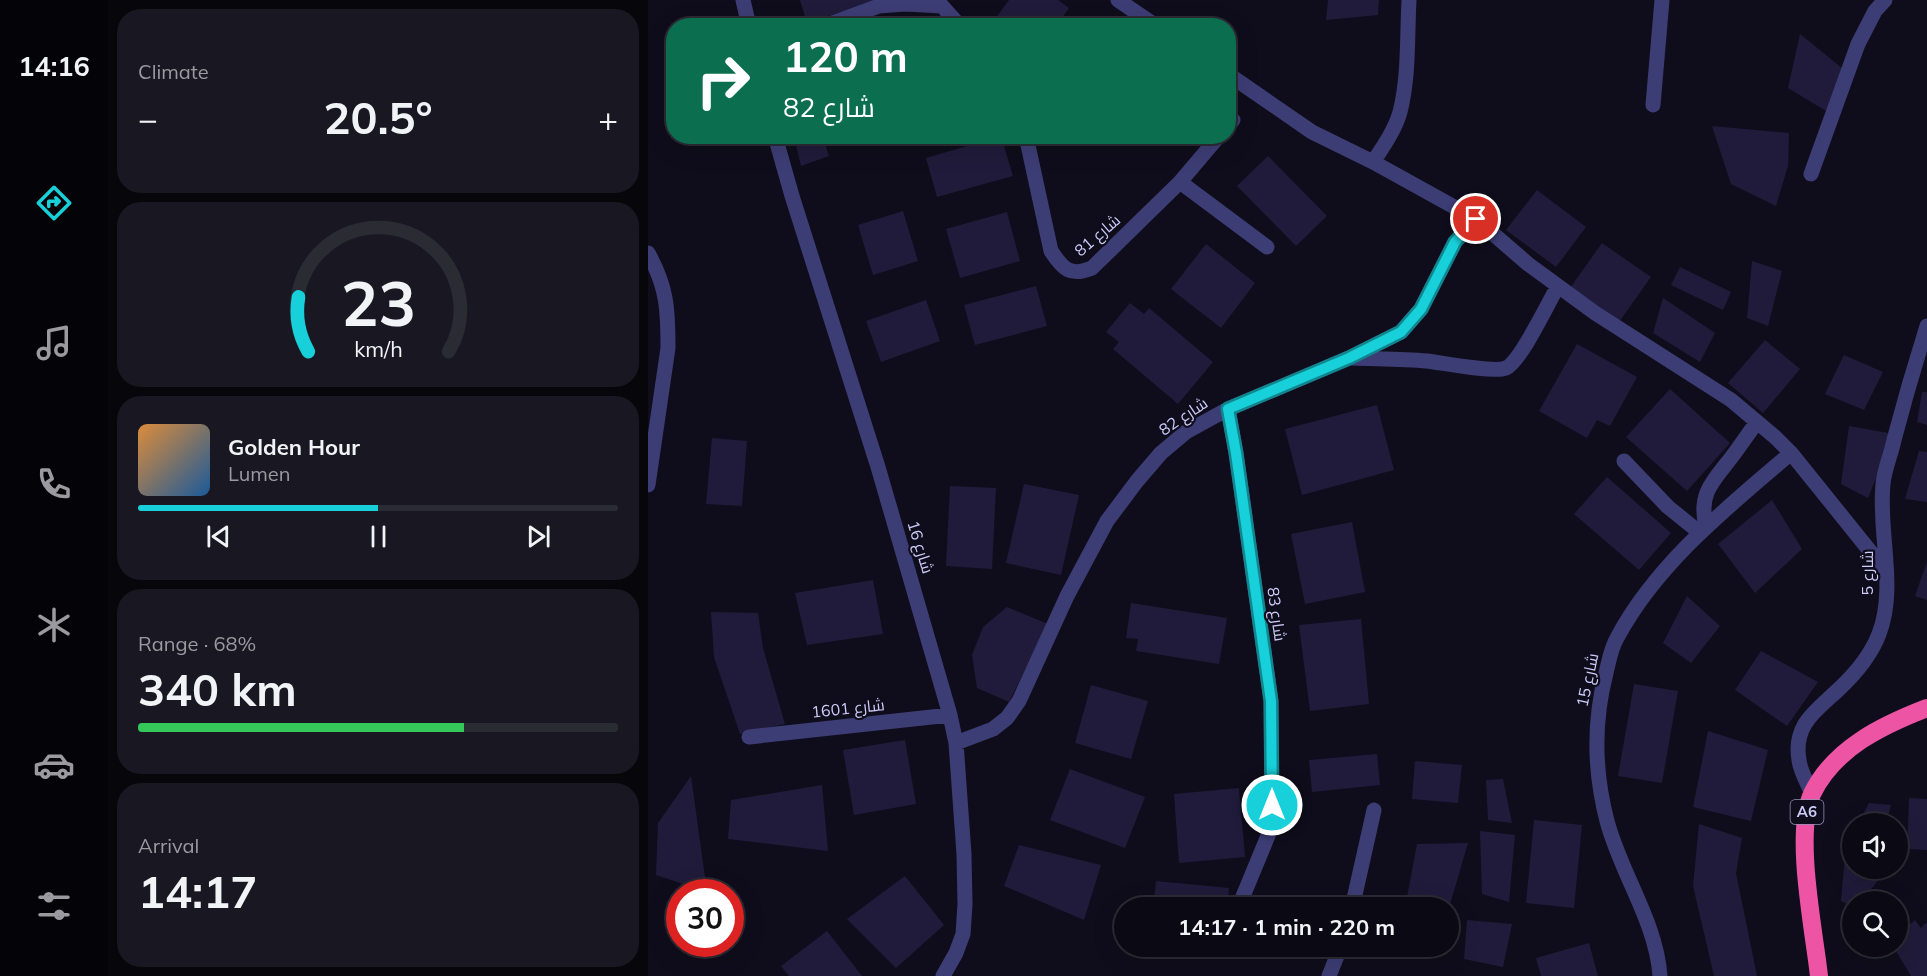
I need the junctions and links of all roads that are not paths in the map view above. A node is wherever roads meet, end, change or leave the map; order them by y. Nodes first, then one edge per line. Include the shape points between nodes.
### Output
1 (743, 0) edge
2 (1118, 0) edge
3 (1408, 0) edge
4 (1662, 0) edge
5 (1885, 0) edge
6 (747, 18) edge
7 (860, 18) edge
8 (953, 18) edge
9 (1144, 18) edge
10 (1236, 80) edge
11 (1653, 105) dead end
12 (777, 144) edge
13 (1028, 144) edge
14 (1212, 144) edge
15 (1373, 162) junction
16 (1811, 174) dead end
17 (1180, 182) junction
18 (1476, 219) junction
19 (1267, 247) dead end
20 (648, 253) edge
21 (1558, 286) junction
22 (1927, 326) edge
23 (1349, 358) junction
24 (1228, 409) junction
25 (1757, 422) junction
26 (1791, 453) junction
27 (1624, 461) dead end
28 (648, 485) edge
29 (1703, 529) junction
30 (1886, 571) junction
31 (1927, 708) edge
32 (950, 715) junction
33 (749, 737) dead end
34 (956, 743) junction
35 (1812, 794) junction
36 (1374, 810) dead end
37 (1243, 897) edge
38 (1354, 897) edge
39 (1337, 957) edge
40 (943, 976) edge
41 (1329, 976) edge
42 (1660, 976) edge
43 (1819, 976) edge

1 - 6 street
2 - 9 street
3 - 15 street via 1399,114
4 - 11 street
5 - 16 street via 1858,44
7 - 8 street via 879,6 905,4 942,6
10 - 15 street via 1312,132
12 - 32 street, شارع 16
13 - 17 street, شارع 81 via 1051,251 1069,271 1080,273 1092,268
14 - 17 street, شارع 81
15 - 18 street
17 - 19 street
18 - 21 street
18 - 23 street, شارع 82 via 1455,242 1421,309 1407,327
20 - 28 street via 664,288 668,327
21 - 23 street via 1516,358 1506,368
21 - 25 street via 1731,400
22 - 30 street, شارع 5 via 1883,481
23 - 24 street, شارع 82
24 - 34 street, شارع 82 via 1186,432 1137,481 1107,521 1019,701 993,729
24 - 37 street, شارع 83 via 1271,701 1272,826
25 - 26 street
25 - 29 street via 1709,485 1703,503
26 - 29 street, شارع 15
26 - 30 street
27 - 29 street via 1668,507
29 - 42 street, شارع 15 via 1644,596 1616,639 1596,727 1596,757 1607,823 1652,933
30 - 35 street, شارع 5 via 1884,619 1873,648 1802,727 1799,762
31 - 35 highway, A6 via 1893,721 1855,744 1830,767
32 - 33 street, شارع 1601
32 - 34 street, شارع 16
34 - 40 street, شارع 16 via 965,904 963,934
35 - 43 highway, A6 via 1805,818 1805,857
36 - 38 street
39 - 41 street

